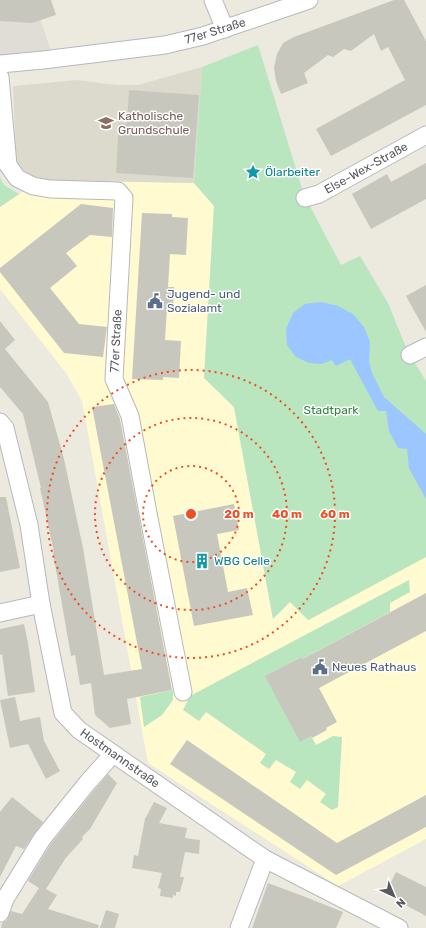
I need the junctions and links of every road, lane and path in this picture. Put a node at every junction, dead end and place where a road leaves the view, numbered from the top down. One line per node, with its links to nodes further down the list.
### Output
1 (214, 0): 3 (street)
2 (309, 0): 3 (street, 77er Straße)
3 (225, 29): 4 (street, 77er Straße)
4 (0, 64)
5 (0, 77): 13 (street, 77er Straße)
6 (426, 136): 7 (street, Else-Wex-Straße)
7 (305, 198)
8 (426, 347): 9 (street)
9 (410, 355)
10 (0, 422): 11 (street, Hostmannstraße)
11 (41, 604): 12 (street); 14 (street, Hostmannstraße)
12 (0, 613)
13 (183, 692)
14 (113, 754): 15 (street, Hostmannstraße); 16 (street)
15 (265, 859): 17 (street); 18 (street, Hostmannstraße)
16 (0, 913)
17 (239, 928)
18 (400, 928)

